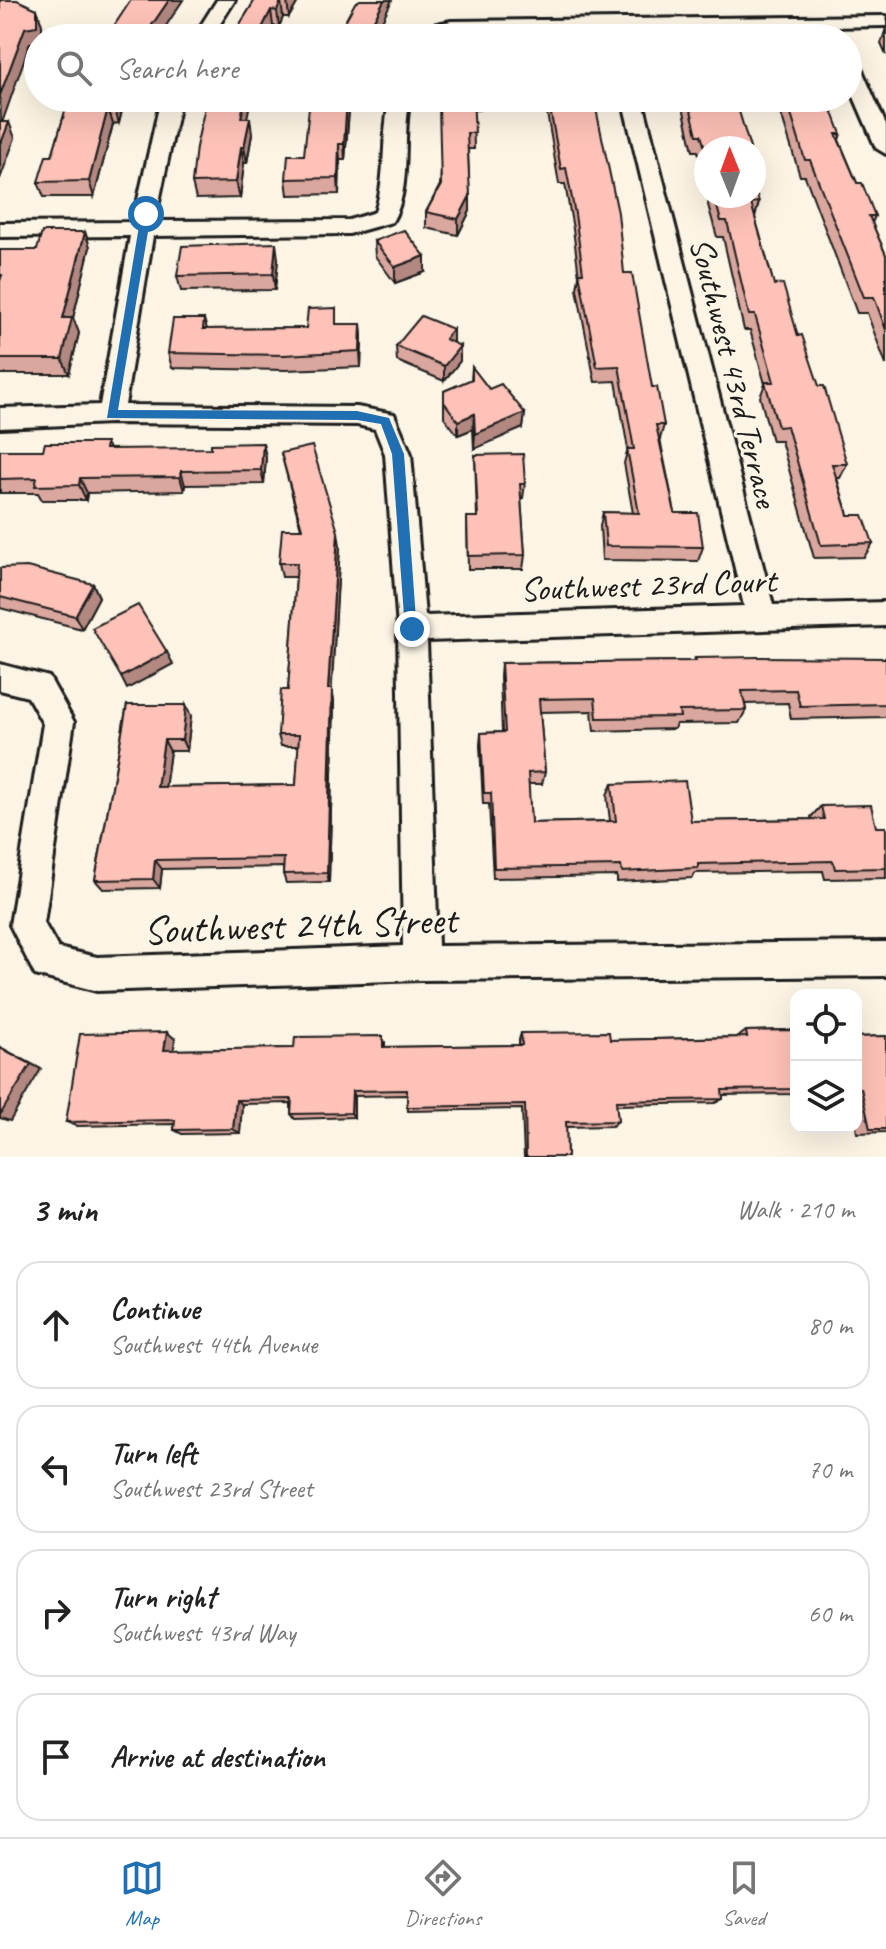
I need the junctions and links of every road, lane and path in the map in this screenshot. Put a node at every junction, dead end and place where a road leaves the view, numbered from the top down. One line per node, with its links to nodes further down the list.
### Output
1 (226, 0): 3 (street)
2 (886, 21): 4 (street)
3 (211, 24)
4 (862, 25)
5 (862, 93): 9 (street)
6 (168, 112): 10 (street)
7 (396, 112): 10 (street)
8 (635, 112): 15 (street, Southwest 43rd Terrace)
9 (886, 148)
10 (143, 227): 11 (street); 12 (street)
11 (0, 230)
12 (111, 414): 13 (street); 16 (street)
13 (0, 418)
14 (886, 614): 15 (street, Southwest 23rd Court)
15 (761, 616): 16 (street, Southwest 23rd Court)
16 (412, 629): 19 (street)
17 (0, 677): 19 (street, Southwest 24th Street)
18 (886, 959): 19 (street, Southwest 24th Street)
19 (421, 963)

